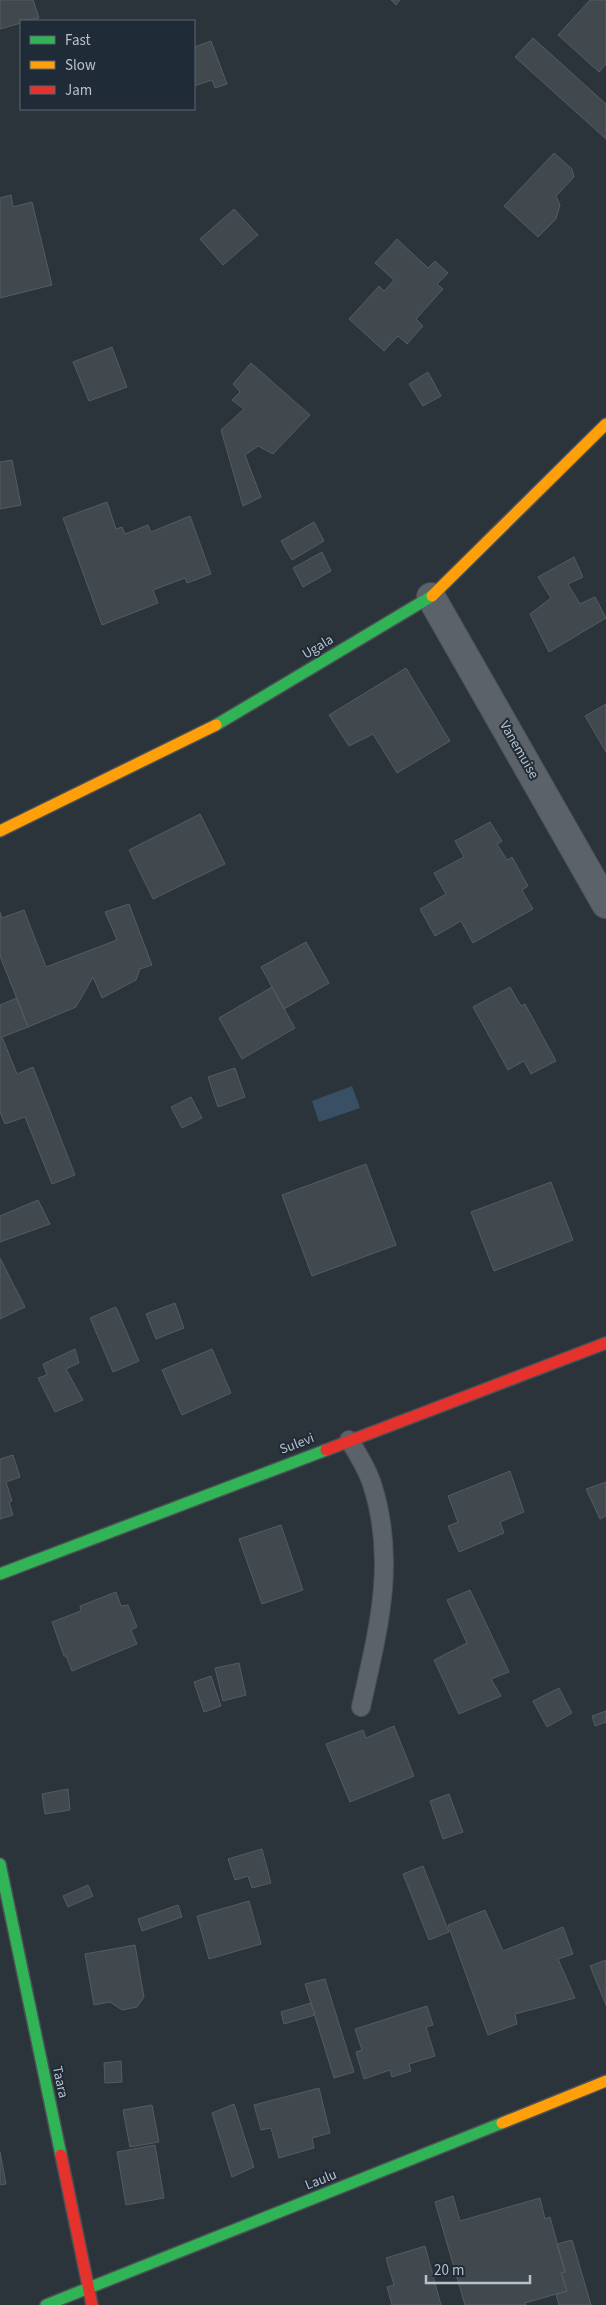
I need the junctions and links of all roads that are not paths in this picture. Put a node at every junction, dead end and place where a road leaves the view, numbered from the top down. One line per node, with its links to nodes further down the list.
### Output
1 (606, 424): 2 (street, Ugala)
2 (431, 597): 3 (street, Ugala); 4 (street, Vanemuise)
3 (0, 831)
4 (604, 897)
5 (606, 1343): 6 (street, Sulevi)
6 (349, 1440): 7 (street, Sulevi); 8 (lane)
7 (0, 1574)
8 (361, 1707)
9 (0, 1864): 11 (street, Taara)
10 (606, 2081): 11 (street, Laulu)
11 (88, 2289): 12 (street, Laulu); 13 (street, Taara)
12 (46, 2305)
13 (92, 2305)

